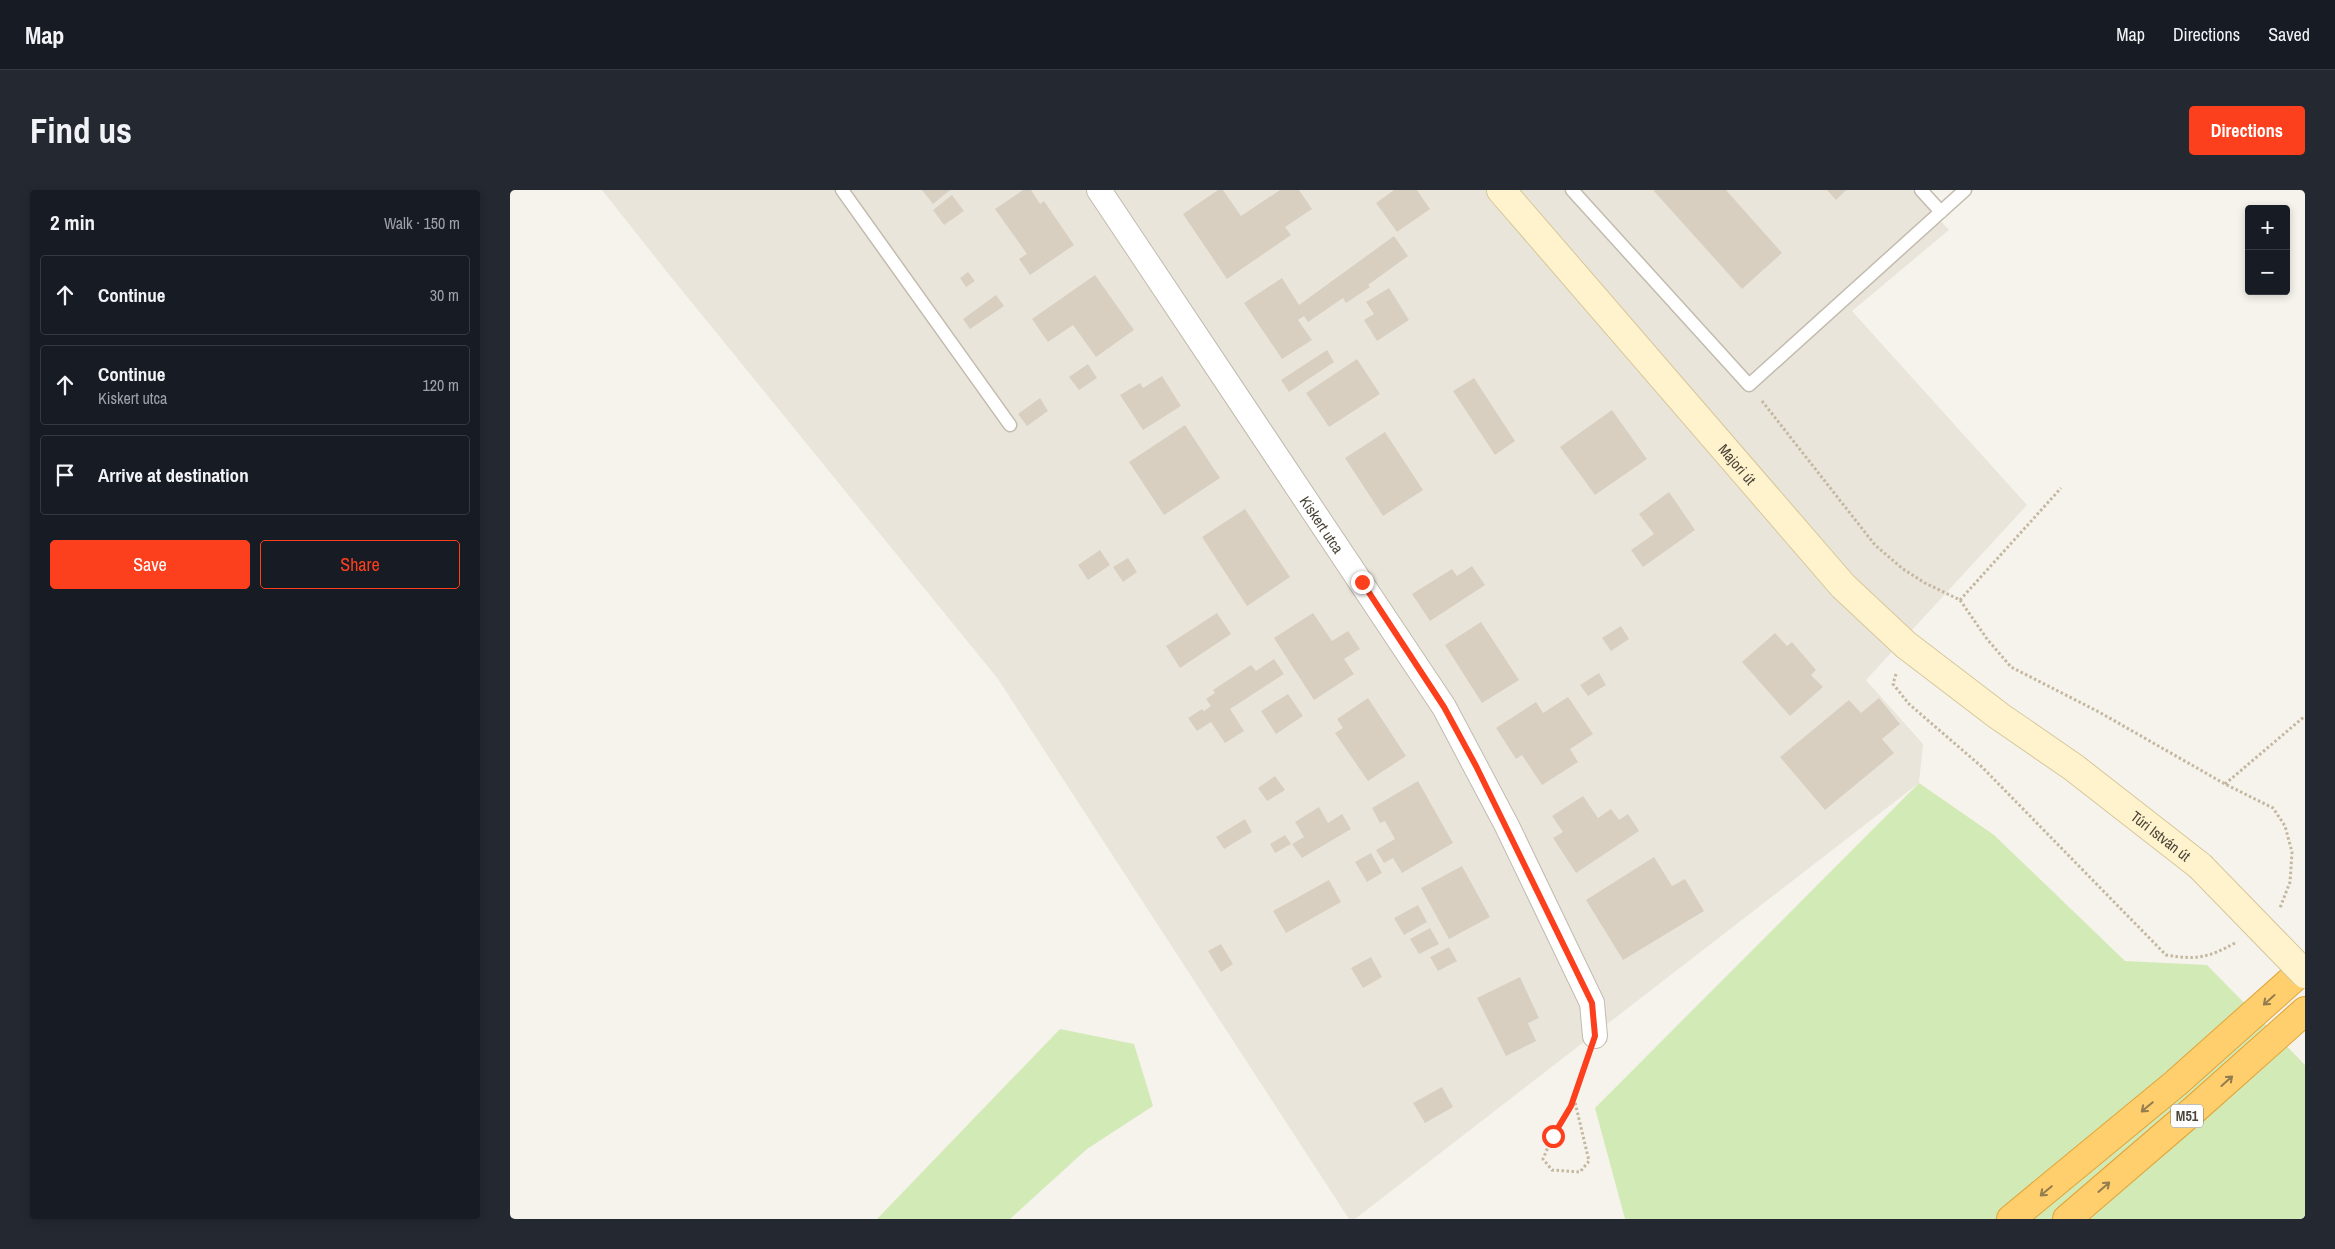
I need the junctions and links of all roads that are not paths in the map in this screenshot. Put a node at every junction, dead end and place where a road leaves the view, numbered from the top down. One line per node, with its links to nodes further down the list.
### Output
1 (842, 190): 8 (lane)
2 (1099, 190): 13 (street, Kiskert utca)
3 (1501, 190): 9 (street, Majori út)
4 (1572, 190): 7 (lane)
5 (1921, 190): 7 (lane)
6 (1965, 190): 7 (lane)
7 (1941, 212)
8 (1010, 425)
9 (1999, 716): 11 (street, Túri István út, bridge)
10 (2305, 968): 14 (highway, M51, one-way to 14)
11 (2305, 974)
12 (2305, 1011): 15 (highway, M51, one-way to 12)
13 (1595, 1036)
14 (2011, 1219)
15 (2067, 1219)

